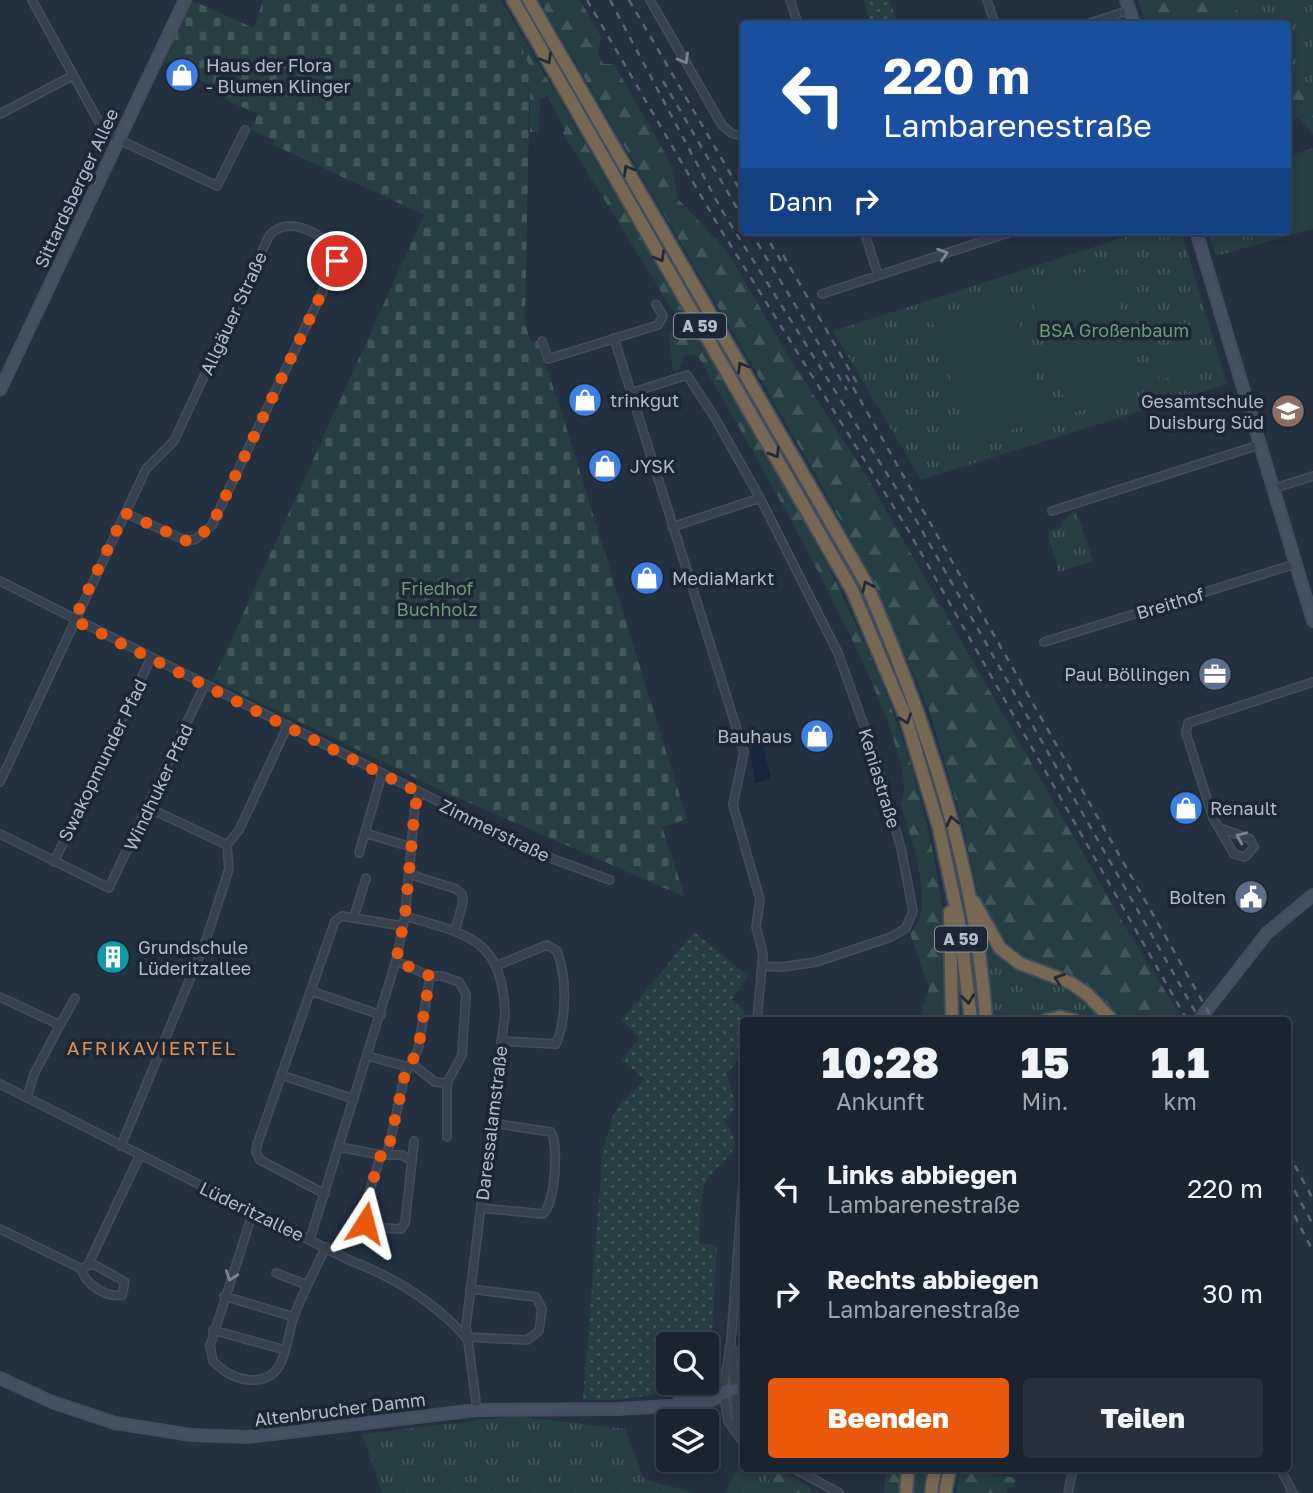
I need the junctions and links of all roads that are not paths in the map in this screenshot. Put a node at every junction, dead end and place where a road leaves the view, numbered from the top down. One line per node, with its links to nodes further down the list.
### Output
1 (32, 0): 12 (street)
2 (185, 0): 16 (main road, Sittardsberger Allee)
3 (513, 0): 53 (highway, A 59, one-way to 53)
4 (529, 0): 58 (highway, A 59, one-way to 4)
5 (650, 0): 15 (street, one-way to 15)
6 (790, 0): 9 (street)
7 (987, 0): 10 (street)
8 (1128, 5): 11 (street)
9 (797, 21)
10 (994, 21)
11 (1093, 21)
12 (72, 76): 13 (street); 16 (street)
13 (0, 114)
14 (245, 130): 16 (street)
15 (740, 135)
16 (118, 140): 25 (main road, Sittardsberger Allee)
17 (865, 235): 20 (street)
18 (999, 235): 20 (street, one-way to 18)
19 (1197, 235): 27 (main road)
20 (878, 275): 21 (street)
21 (822, 294)
22 (656, 304): 23 (street)
23 (614, 338): 24 (street); 26 (street)
24 (542, 341)
25 (0, 390)
26 (631, 393): 30 (street, Keniastraße); 33 (street)
27 (1259, 445): 29 (main road); 31 (street)
28 (1313, 476): 29 (street)
29 (1272, 489): 34 (main road)
30 (760, 498): 33 (street); 66 (street, Keniastraße)
31 (1052, 511)
32 (125, 513): 32 (street, Allgäuer Straße); 36 (street, Allgäuer Straße)
33 (672, 527): 66 (street)
34 (1295, 564): 37 (main road); 38 (street, Breithof)
35 (0, 581): 36 (street, Zimmerstraße)
36 (74, 620): 39 (street, Zimmerstraße); 44 (street, Allgäuer Straße)
37 (1313, 621)
38 (1044, 642)
39 (151, 658): 41 (street, Zimmerstraße); 54 (street, Swakopmunder Pfad)
40 (1313, 682): 47 (street)
41 (205, 684): 42 (street, Zimmerstraße); 46 (street, Windhuker Pfad)
42 (288, 725): 43 (street, Zimmerstraße); 50 (street)
43 (382, 774): 45 (street, Zimmerstraße); 48 (street)
44 (0, 782)
45 (420, 793): 51 (street); 57 (street, Zimmerstraße)
46 (149, 808): 50 (street); 54 (street, Windhuker Pfad)
47 (1220, 828): 47 (street, one-way to 47)
48 (365, 833): 51 (street); 52 (street)
49 (0, 834): 54 (street)
50 (228, 845): 90 (street)
51 (411, 847): 55 (street)
52 (359, 853)
53 (947, 859): 73 (highway); 74 (highway, A 59, one-way to 74)
54 (54, 862)
55 (409, 874): 60 (street); 63 (street)
56 (366, 878): 61 (street)
57 (610, 880)
58 (967, 887): 75 (highway, A 59); 76 (highway, one-way to 58)
59 (1313, 895): 77 (main road)
60 (405, 916): 62 (street); 63 (street)
61 (354, 918): 62 (street); 68 (street)
62 (403, 926): 64 (street)
63 (455, 930): 65 (street)
64 (396, 961): 67 (street); 71 (street)
65 (498, 965): 79 (street, Daressalamstraße); 79 (street)
66 (762, 966): 72 (street)
67 (430, 976): 81 (street); 83 (street)
68 (311, 991): 71 (street); 82 (street)
69 (0, 997): 78 (street)
70 (75, 998): 78 (street)
71 (380, 1015): 80 (street)
72 (757, 1017)
73 (952, 1017)
74 (971, 1017)
75 (986, 1017)
76 (1109, 1017)
77 (1201, 1017)
78 (60, 1025): 85 (street)
79 (501, 1041): 87 (street, Daressalamstraße)
80 (368, 1056): 81 (street); 86 (street)
81 (410, 1066): 83 (street); 93 (street)
82 (281, 1075): 86 (street); 95 (street)
83 (447, 1083): 88 (street)
84 (0, 1084): 85 (street, Lüderitzallee)
85 (27, 1098): 90 (street, Lüderitzallee)
86 (354, 1099): 91 (street)
87 (492, 1123): 96 (street, Daressalamstraße); 96 (street)
88 (447, 1137)
89 (414, 1141): 94 (street)
90 (121, 1146): 92 (street, Lüderitzallee)
91 (339, 1146): 93 (street); 95 (street)
92 (139, 1155): 97 (street, Lüderitzallee); 102 (street)
93 (384, 1155): 94 (street); 94 (street)
94 (412, 1161)
95 (325, 1194): 100 (street)
96 (481, 1208): 105 (street, Daressalamstraße)
97 (253, 1212): 100 (street, Lüderitzallee); 106 (street, one-way to 106)
98 (740, 1223): 110 (street)
99 (0, 1229): 102 (street)
100 (310, 1239): 101 (street, Lüderitzallee)
101 (326, 1247): 104 (street); 109 (street, Lüderitzallee)
102 (85, 1267): 102 (street)
103 (276, 1273): 104 (street)
104 (307, 1285): 107 (street)
105 (470, 1289): 109 (street, Daressalamstraße); 109 (street)
106 (224, 1296): 107 (street); 108 (street)
107 (294, 1317): 111 (street)
108 (213, 1330): 111 (street); 111 (street)
109 (465, 1337): 115 (street)
110 (731, 1341): 112 (street); 114 (street)
111 (285, 1350)
112 (740, 1359)
113 (0, 1378): 115 (main road, Altenbrucher Damm)
114 (731, 1390): 115 (main road, Altenbrucher Damm); 116 (street); 117 (street)
115 (477, 1410)
116 (740, 1438)
117 (740, 1439)
118 (800, 1472): 124 (street)
119 (908, 1472): 125 (highway)
120 (934, 1472): 126 (highway)
121 (949, 1472): 127 (highway)
122 (1072, 1472): 128 (street)
123 (1282, 1472): 129 (street)
124 (838, 1493)
125 (906, 1493)
126 (931, 1493)
127 (946, 1493)
128 (1068, 1493)
129 (1293, 1493)

